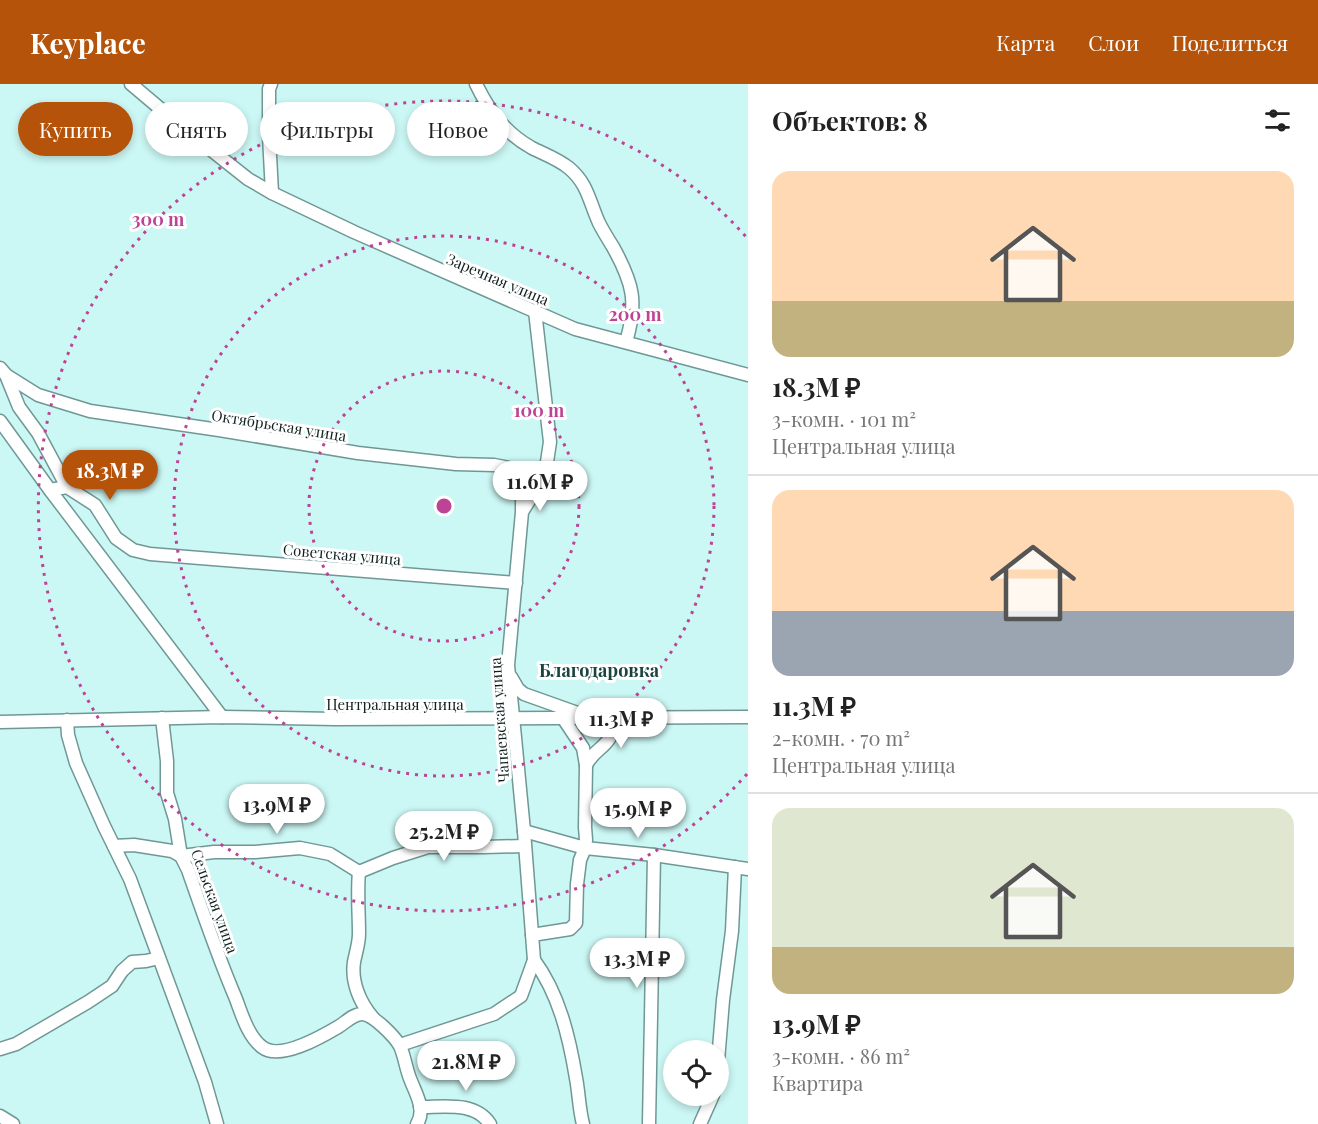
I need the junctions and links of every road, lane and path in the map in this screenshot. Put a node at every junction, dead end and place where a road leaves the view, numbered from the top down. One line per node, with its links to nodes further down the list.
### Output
1 (131, 84): 5 (street, Заречная улица)
2 (270, 84): 4 (street)
3 (476, 84): 8 (street)
4 (272, 171): 5 (street); 6 (street)
5 (248, 179): 6 (street, Заречная улица)
6 (272, 193): 7 (street, Заречная улица)
7 (535, 311): 8 (street, Заречная улица); 14 (street, Чапаевская улица)
8 (626, 342): 10 (street, Заречная улица)
9 (3, 371): 12 (street); 14 (street, Октябрьская улица)
10 (748, 375)
11 (0, 421): 13 (street)
12 (67, 487): 13 (street); 15 (street, Советская улица)
13 (50, 490): 17 (street)
14 (522, 512): 15 (street, Чапаевская улица)
15 (516, 583): 16 (street, Чапаевская улица)
16 (508, 665): 18 (street); 23 (street, Чапаевская улица)
17 (222, 717): 20 (street, Центральная улица); 23 (street, Центральная улица)
18 (590, 717): 21 (street, Центральная улица); 22 (street, Центральная улица)
19 (748, 717): 22 (street, Центральная улица)
20 (162, 718): 24 (street, Центральная улица); 32 (street, Сельская улица)
21 (563, 718): 23 (street, Центральная улица); 26 (street)
22 (614, 718): 26 (street)
23 (512, 719): 27 (street, Чапаевская улица)
24 (67, 720): 25 (street, Центральная улица); 28 (street)
25 (0, 722)
26 (586, 765): 30 (street)
27 (524, 831): 29 (street, Чапаевская улица); 30 (street)
28 (114, 846): 32 (street); 36 (street)
29 (524, 846): 34 (street); 35 (street, Чапаевская улица)
30 (585, 848): 31 (street); 35 (street)
31 (654, 855): 33 (street); 50 (street)
32 (181, 856): 34 (street); 38 (street, Сельская улица)
33 (742, 868): 39 (street)
34 (359, 872): 38 (street)
35 (532, 935): 37 (street, Чапаевская улица)
36 (159, 958): 41 (street); 46 (street)
37 (534, 960): 40 (street); 49 (street, Чапаевская улица)
38 (374, 1019): 40 (street)
39 (720, 1040)
40 (399, 1045): 43 (street)
41 (0, 1049)
42 (708, 1106): 51 (street)
43 (420, 1107): 47 (street); 48 (street)
44 (0, 1116): 45 (street)
45 (13, 1124)
46 (217, 1124)
47 (417, 1124)
48 (490, 1124)
49 (583, 1124)
50 (649, 1124)
51 (700, 1124)

